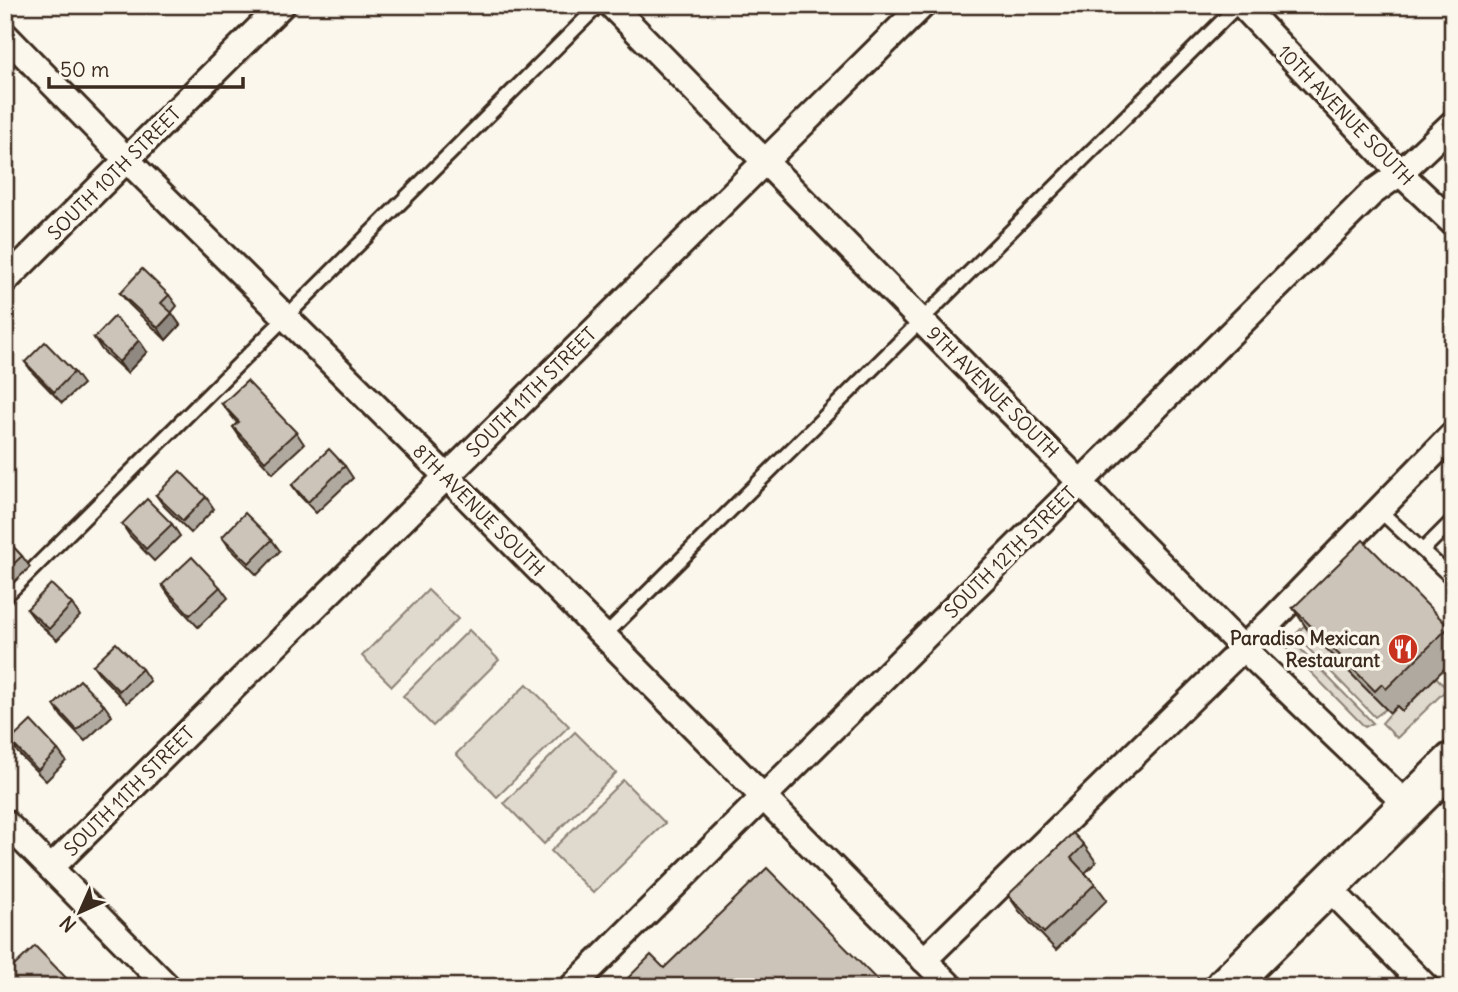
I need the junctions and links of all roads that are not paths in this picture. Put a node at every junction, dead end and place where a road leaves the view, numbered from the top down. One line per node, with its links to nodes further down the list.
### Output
1 (282, 5): 8 (street, SOUTH 10TH STREET)
2 (599, 5): 13 (lane)
3 (611, 5): 9 (street, 9TH AVENUE SOUTH)
4 (923, 5): 9 (street, SOUTH 11TH STREET)
5 (1240, 5): 10 (street, 10TH AVENUE SOUTH); 14 (lane)
6 (5, 35): 8 (street, 8TH AVENUE SOUTH)
7 (1453, 123): 10 (street, SOUTH 12TH STREET)
8 (127, 160): 12 (street, SOUTH 10TH STREET); 13 (street, 8TH AVENUE SOUTH)
9 (766, 161): 14 (street, 9TH AVENUE SOUTH); 16 (street, SOUTH 11TH STREET)
10 (1400, 173): 11 (street, 10TH AVENUE SOUTH); 17 (street, SOUTH 12TH STREET)
11 (1453, 223)
12 (5, 281)
13 (287, 318): 16 (street, 8TH AVENUE SOUTH); 22 (lane)
14 (921, 318): 17 (street, 9TH AVENUE SOUTH); 23 (lane)
15 (1453, 434): 18 (street)
16 (446, 476): 23 (street, 8TH AVENUE SOUTH); 29 (street, SOUTH 11TH STREET)
17 (1081, 480): 24 (street, 9TH AVENUE SOUTH); 26 (street, SOUTH 12TH STREET)
18 (1379, 510): 20 (lane); 24 (street)
19 (1453, 520): 20 (lane)
20 (1423, 550): 21 (lane)
21 (1453, 579)
22 (5, 597)
23 (604, 636): 26 (street, 8TH AVENUE SOUTH)
24 (1242, 647): 27 (street, 9TH AVENUE SOUTH); 31 (street)
25 (1453, 762): 27 (main road)
26 (763, 797): 31 (street, 8TH AVENUE SOUTH); 33 (street, SOUTH 12TH STREET)
27 (1408, 806): 30 (main road)
28 (5, 822): 29 (street)
29 (51, 867): 32 (street)
30 (1327, 886): 35 (main road); 36 (street)
31 (923, 960): 34 (street, 8TH AVENUE SOUTH)
32 (168, 987)
33 (572, 987)
34 (951, 987)
35 (1225, 987)
36 (1426, 987)

